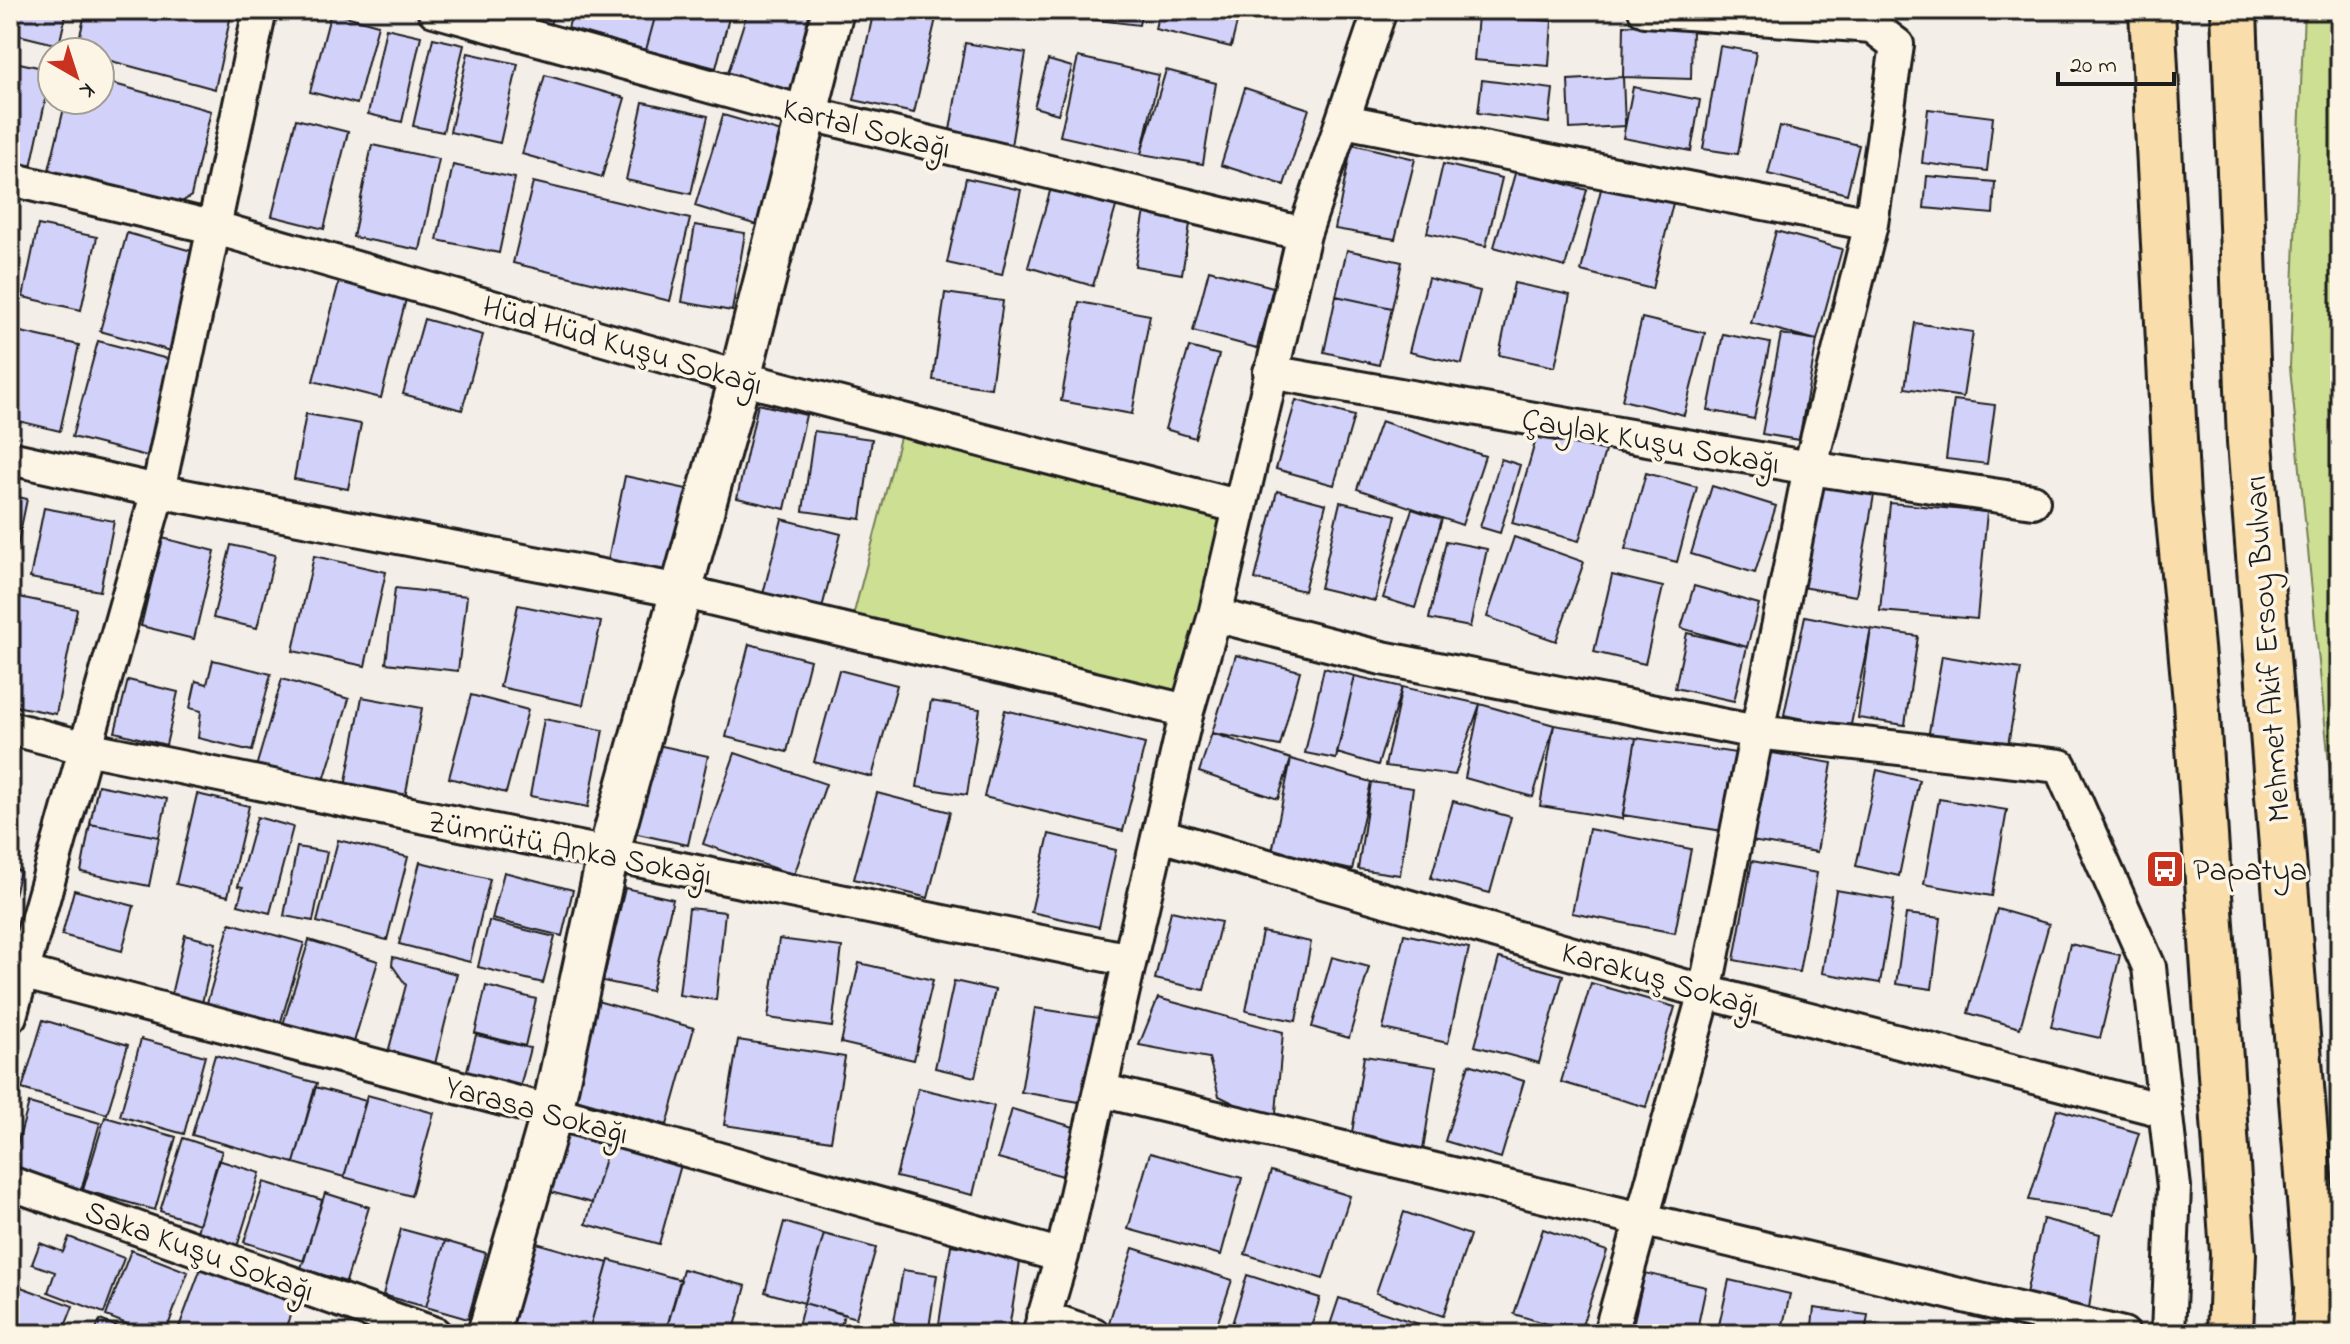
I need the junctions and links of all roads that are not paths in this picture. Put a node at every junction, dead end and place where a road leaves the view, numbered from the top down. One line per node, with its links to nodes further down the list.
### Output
1 (260, 10): 12 (street)
2 (434, 10): 8 (street, Kartal Sokağı)
3 (833, 10): 8 (street)
4 (1380, 10): 9 (street)
5 (1645, 10): 11 (street)
6 (2152, 10): 46 (main road)
7 (2234, 10): 47 (main road, Mehmet Akif Ersoy Bulvarı)
8 (807, 113): 13 (street, Kartal Sokağı); 15 (street)
9 (1344, 121): 11 (street); 13 (street)
10 (10, 179): 12 (street, Hüd Hüd Kuşu Sokağı)
11 (1871, 224): 17 (street)
12 (216, 228): 15 (street, Hüd Hüd Kuşu Sokağı); 18 (street)
13 (1304, 234): 14 (street)
14 (1270, 372): 17 (street, Çaylak Kuşu Sokağı); 20 (street)
15 (740, 378): 20 (street, Hüd Hüd Kuşu Sokağı); 21 (street)
16 (10, 458): 18 (street)
17 (1810, 468): 19 (street, Çaylak Kuşu Sokağı); 25 (street)
18 (158, 491): 21 (street); 26 (street)
19 (2033, 501)
20 (1237, 506): 22 (street)
21 (680, 591): 23 (street); 28 (street)
22 (1215, 615): 23 (street); 25 (street)
23 (1187, 711): 27 (street)
24 (10, 728): 26 (street, Zümrütü Anka Sokağı)
25 (1756, 732): 31 (street); 34 (street)
26 (86, 748): 28 (street, Zümrütü Anka Sokağı); 30 (street)
27 (1160, 835): 29 (street); 31 (street, Karakuş Sokağı)
28 (608, 855): 29 (street, Zümrütü Anka Sokağı); 35 (street)
29 (1130, 960): 33 (street)
30 (16, 970): 32 (street); 35 (street, Yarasa Sokağı)
31 (1705, 992): 34 (street, Karakuş Sokağı); 37 (street)
32 (10, 1016)
33 (1100, 1090): 37 (street); 38 (street)
34 (2166, 1111): 45 (street)
35 (552, 1112): 38 (street, Yarasa Sokağı); 41 (street)
36 (10, 1183): 40 (street, Saka Kuşu Sokağı)
37 (1643, 1220): 43 (street); 44 (street)
38 (1062, 1256): 39 (street)
39 (1041, 1326): 42 (street)
40 (435, 1334)
41 (488, 1334)
42 (1093, 1334)
43 (1610, 1334)
44 (2123, 1334)
45 (2168, 1334)
46 (2230, 1334)
47 (2315, 1334)

